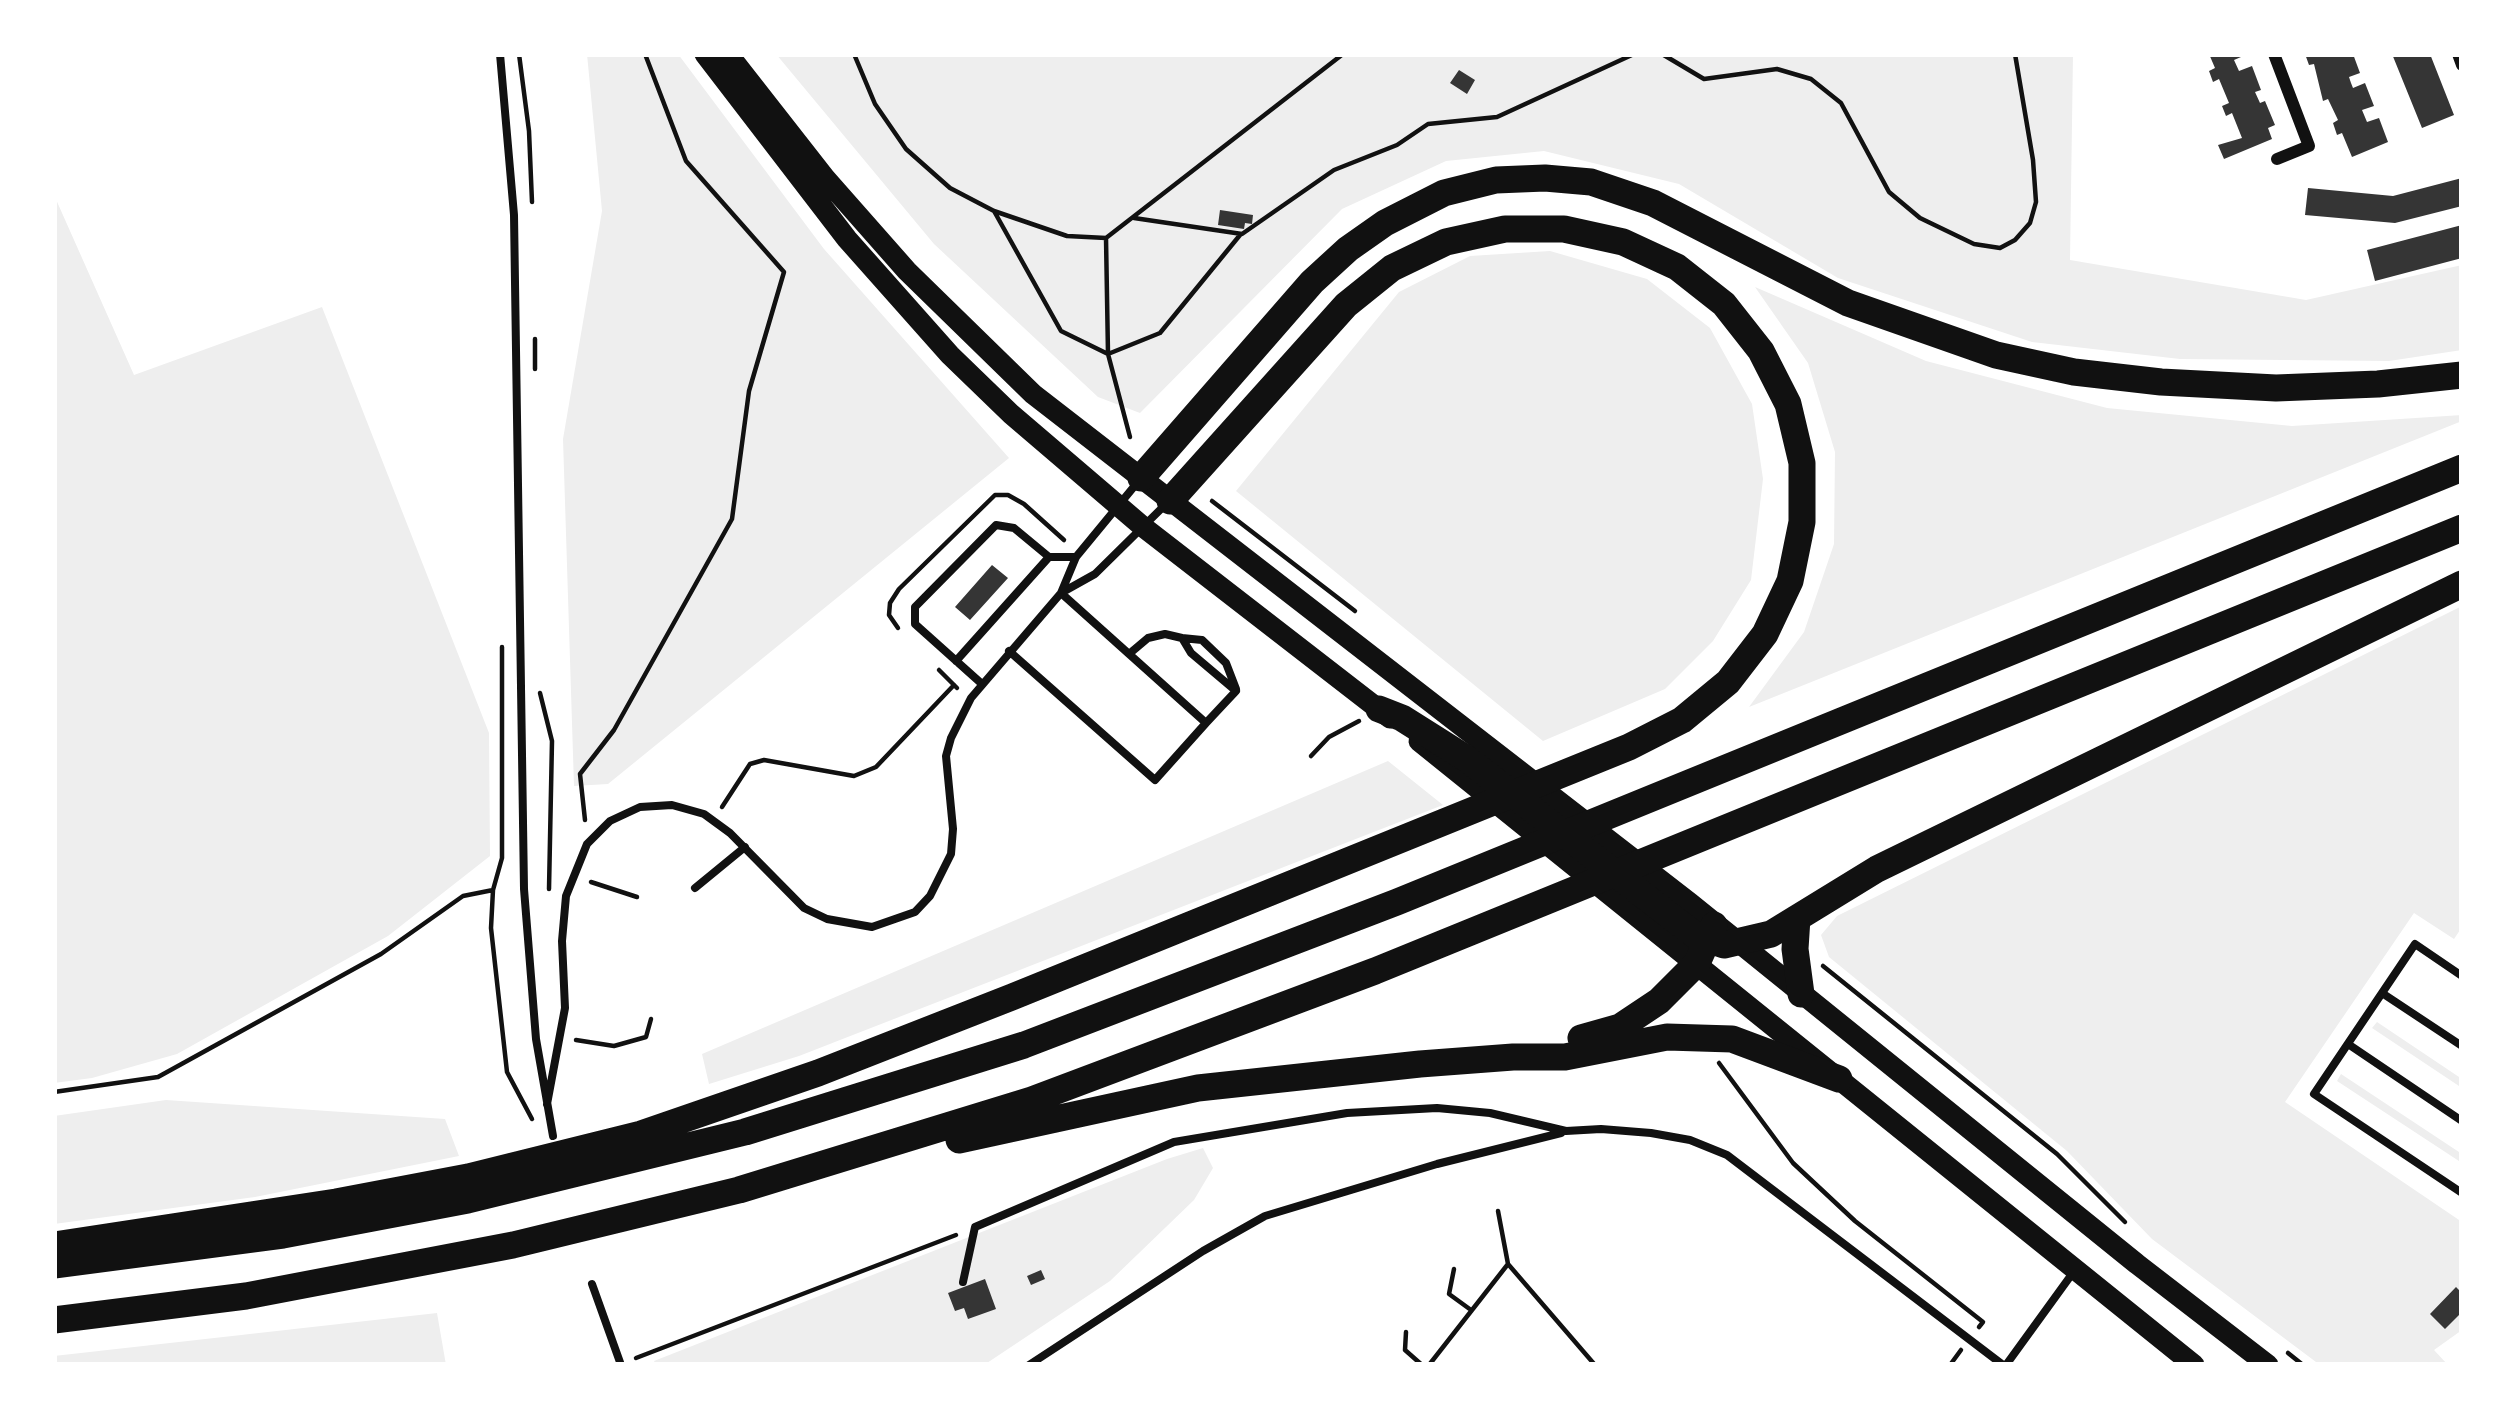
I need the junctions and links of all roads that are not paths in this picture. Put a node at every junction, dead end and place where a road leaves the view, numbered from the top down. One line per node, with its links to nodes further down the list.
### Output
1 (500, 54): 40 (lane)
2 (705, 54): 12 (main road)
3 (728, 54): 10 (main road)
4 (2274, 54): 7 (street)
5 (2458, 54): 6 (street)
6 (2462, 64)
7 (2277, 159)
8 (2462, 375): 10 (highway)
9 (2462, 468): 47 (highway)
10 (1141, 478): 11 (main road); 12 (lane)
11 (1170, 501): 13 (lane); 27 (main road); 46 (highway)
12 (1118, 506): 13 (main road); 16 (lane)
13 (1142, 526): 18 (lane); 25 (main road)
14 (2462, 528): 44 (highway)
15 (1049, 557): 16 (lane); 22 (lane); 22 (lane)
16 (1076, 557): 18 (lane)
17 (2462, 584): 30 (highway)
18 (1061, 593): 20 (lane); 21 (lane)
19 (1183, 638): 21 (lane); 24 (lane); 24 (lane)
20 (1009, 651): 23 (lane); 26 (lane)
21 (1129, 654): 26 (lane)
22 (956, 661): 23 (lane)
23 (982, 684): 28 (lane)
24 (1236, 691): 26 (lane)
25 (1379, 710): 27 (highway)
26 (1206, 722)
27 (1469, 758): 31 (highway)
28 (745, 847): 29 (lane); 40 (lane)
29 (695, 888)
30 (1797, 918): 32 (highway); 35 (highway)
31 (1707, 943): 32 (highway); 38 (highway); 39 (main road)
32 (1739, 943): 35 (main road)
33 (2462, 976): 34 (lane)
34 (2382, 993): 36 (lane); 37 (lane)
35 (1801, 994): 52 (main road)
36 (2348, 1044): 41 (lane); 45 (lane)
37 (2462, 1046)
38 (1513, 1057): 39 (highway); 44 (highway)
39 (1839, 1079): 48 (main road)
40 (548, 1104): 43 (lane)
41 (2462, 1121)
42 (1566, 1131): 49 (lane); 54 (lane); 55 (lane)
43 (554, 1136)
44 (739, 1190): 51 (highway)
45 (2462, 1193)
46 (54, 1244)
47 (54, 1265)
48 (2074, 1271): 55 (lane); 56 (main road)
49 (963, 1282)
50 (592, 1284): 53 (lane)
51 (54, 1320)
52 (2276, 1358)
53 (620, 1365)
54 (1029, 1365)
55 (2004, 1365)
56 (2194, 1365)

